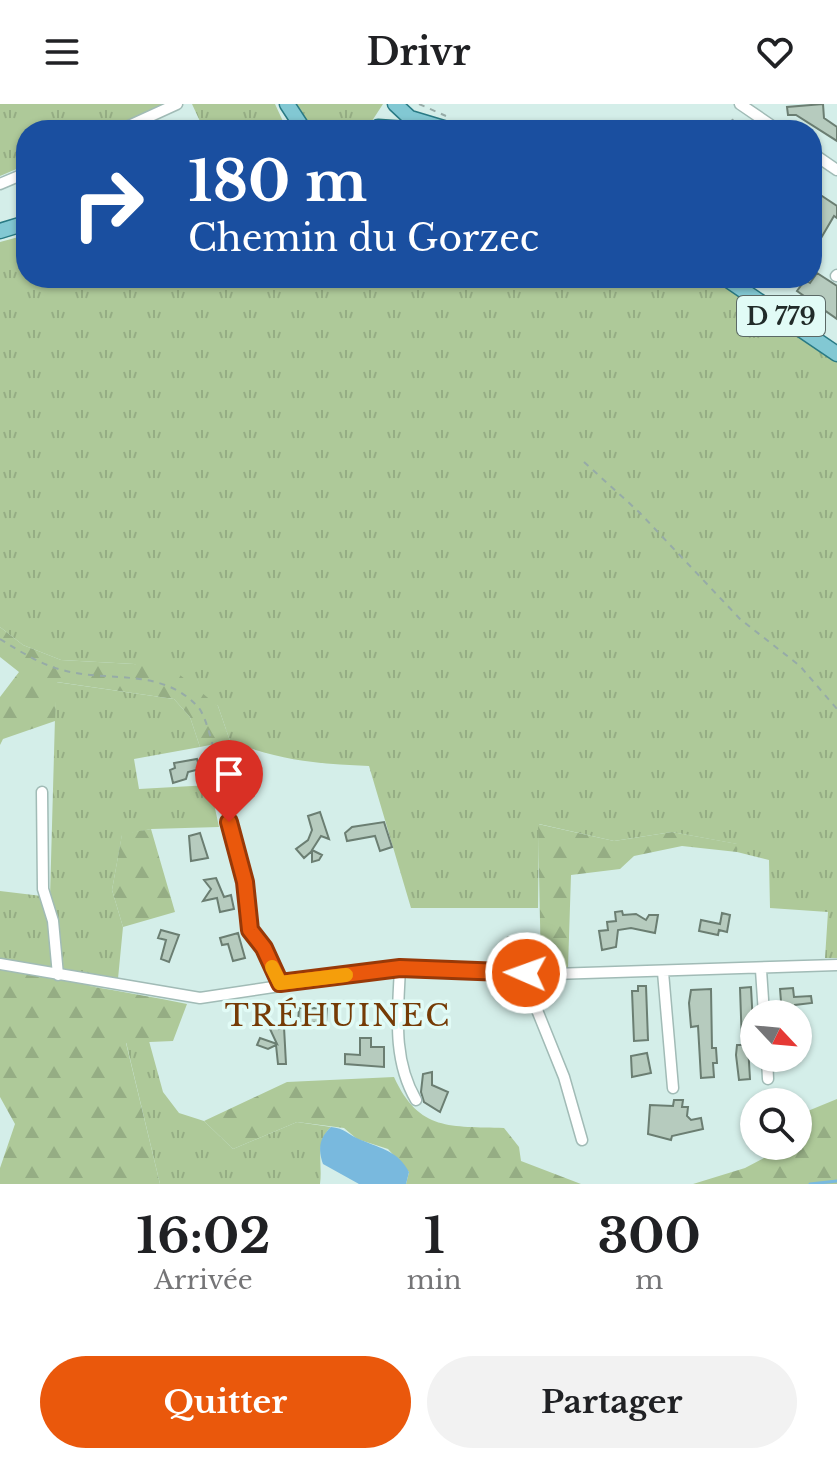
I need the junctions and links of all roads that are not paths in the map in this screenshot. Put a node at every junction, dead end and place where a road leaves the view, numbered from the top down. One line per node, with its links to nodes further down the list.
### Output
1 (177, 104): 5 (street)
2 (393, 104): 6 (main road)
3 (406, 104): 7 (main road)
4 (743, 105): 8 (street)
5 (142, 120)
6 (417, 120)
7 (434, 120)
8 (764, 120)
9 (740, 288): 10 (main road, D 779)
10 (837, 354)
11 (42, 792): 19 (street)
12 (229, 822): 20 (street)
13 (0, 964): 19 (street)
14 (837, 965): 16 (street)
15 (400, 968): 18 (street); 20 (street); 25 (street)
16 (761, 970): 17 (street); 21 (street)
17 (663, 972): 18 (street); 24 (street)
18 (553, 974): 26 (street)
19 (58, 975): 20 (street)
20 (280, 983)
21 (763, 1000)
22 (768, 1072): 23 (street)
23 (768, 1079)
24 (673, 1088)
25 (416, 1100)
26 (582, 1140)

